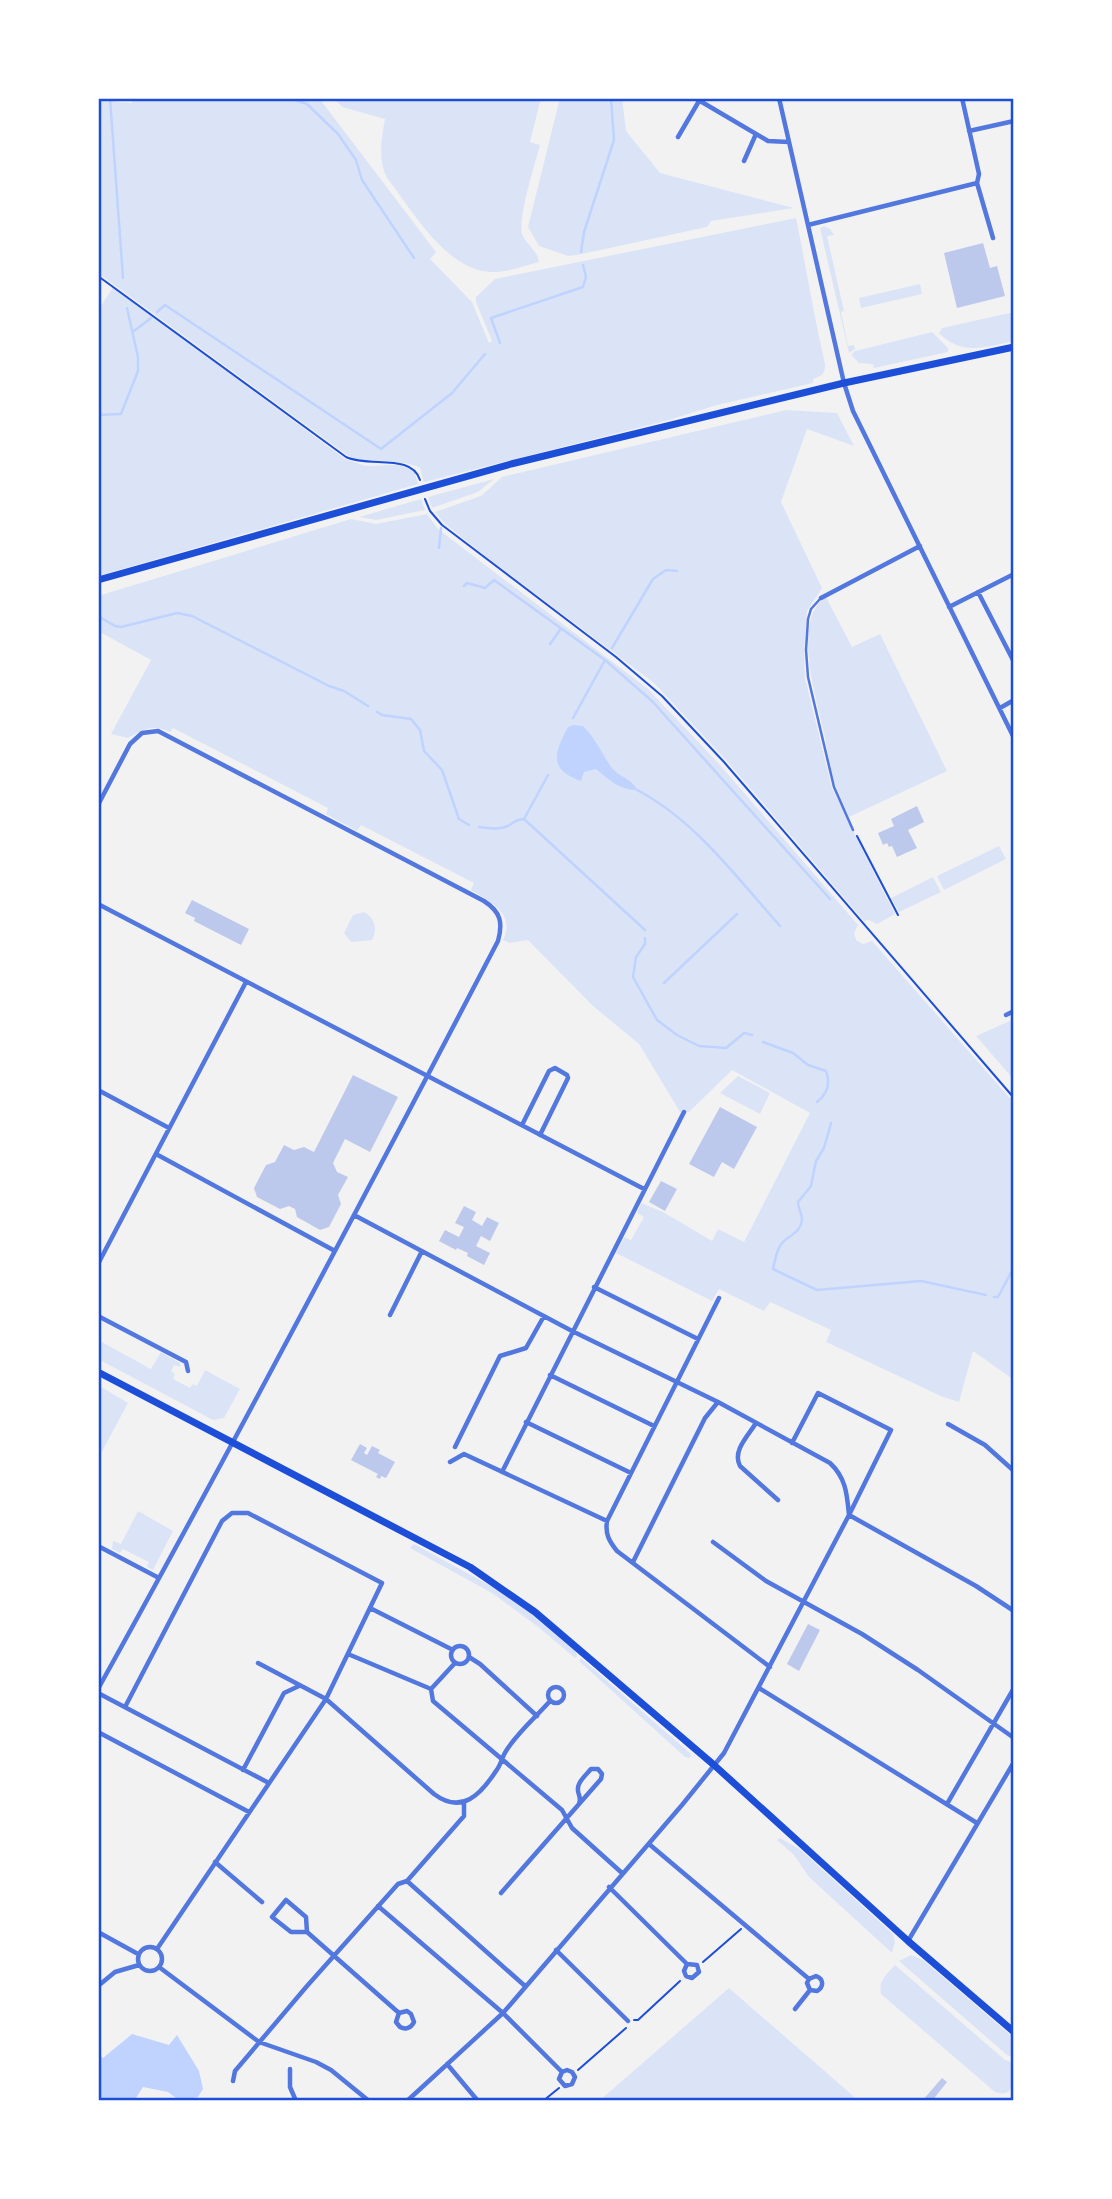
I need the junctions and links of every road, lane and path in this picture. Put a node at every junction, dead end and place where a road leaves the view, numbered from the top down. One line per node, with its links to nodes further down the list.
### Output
1 (779, 98): 8 (street)
2 (962, 98): 5 (street)
3 (697, 99): 6 (street); 7 (street)
4 (1014, 121): 5 (street)
5 (969, 131): 10 (street)
6 (756, 134): 8 (street); 9 (street)
7 (678, 137)
8 (789, 142): 11 (street)
9 (744, 161)
10 (976, 183): 11 (street); 12 (street)
11 (808, 225): 15 (street)
12 (993, 237)
13 (98, 276): 16 (path)
14 (1014, 347): 15 (main road)
15 (844, 383): 18 (street); 20 (main road)
16 (420, 481)
17 (425, 499): 37 (path)
18 (920, 546): 22 (street); 23 (street)
19 (1014, 575): 21 (street)
20 (98, 580)
21 (978, 592): 23 (street); 24 (street)
22 (821, 598): 29 (lane)
23 (948, 607): 26 (street)
24 (1014, 662)
25 (1014, 701): 26 (street)
26 (1000, 708): 27 (street)
27 (1014, 738)
28 (98, 805): 35 (street)
29 (853, 830): 31 (path)
30 (98, 904): 32 (street)
31 (898, 915)
32 (246, 982): 35 (street); 40 (street)
33 (1014, 1011): 34 (street)
34 (1006, 1015)
35 (428, 1076): 39 (street); 44 (street)
36 (98, 1090): 40 (street)
37 (1014, 1098)
38 (684, 1112): 43 (street)
39 (522, 1125): 41 (street); 41 (street)
40 (169, 1128): 42 (street)
41 (540, 1135): 43 (street)
42 (156, 1154): 45 (street); 47 (street)
43 (643, 1189): 48 (street)
44 (354, 1215): 45 (street); 46 (street)
45 (335, 1251): 64 (street)
46 (422, 1251): 50 (street); 52 (street)
47 (98, 1264)
48 (594, 1287): 53 (street); 54 (street)
49 (719, 1298): 54 (street)
50 (390, 1315)
51 (98, 1316): 55 (street)
52 (544, 1316): 53 (street); 66 (street)
53 (572, 1331): 57 (street); 58 (street)
54 (698, 1339): 58 (street)
55 (188, 1371)
56 (98, 1372): 64 (main road)
57 (550, 1375): 60 (street); 63 (street)
58 (677, 1381): 59 (street); 63 (street)
59 (718, 1402): 61 (street); 76 (street)
60 (526, 1422): 69 (street); 70 (street)
61 (756, 1423): 65 (street); 71 (street)
62 (948, 1423): 68 (street)
63 (654, 1426): 70 (street)
64 (234, 1443): 77 (street); 101 (main road)
65 (792, 1443): 72 (street); 72 (street)
66 (455, 1447)
67 (450, 1462): 69 (street)
68 (1014, 1471)
69 (502, 1472): 73 (street)
70 (631, 1473): 73 (street)
71 (778, 1500)
72 (849, 1515): 78 (street); 80 (street)
73 (607, 1521): 76 (street)
74 (713, 1542): 78 (street)
75 (98, 1546): 77 (street)
76 (633, 1562): 86 (street)
77 (159, 1578): 91 (street)
78 (804, 1602): 86 (street); 96 (street)
79 (370, 1608): 81 (street); 82 (street); 94 (street)
80 (1014, 1611)
81 (453, 1650): 83 (street); 85 (street)
82 (348, 1654): 90 (street); 92 (street)
83 (469, 1657): 85 (street); 95 (street)
84 (258, 1663): 87 (street)
85 (455, 1663): 90 (street)
86 (770, 1667): 88 (street)
87 (300, 1685): 92 (street); 102 (street)
88 (759, 1688): 101 (street); 106 (street)
89 (1014, 1688): 96 (street)
90 (431, 1689): 99 (street)
91 (98, 1691): 94 (street)
92 (326, 1699): 103 (street); 104 (street)
93 (550, 1701): 95 (street)
94 (125, 1707): 102 (street)
95 (537, 1716): 99 (street)
96 (995, 1724): 98 (street); 106 (street)
97 (98, 1732): 107 (street)
98 (1014, 1738)
99 (502, 1759): 104 (street); 108 (street)
100 (1014, 1762): 109 (street)
101 (714, 1765): 110 (street); 121 (main road)
102 (243, 1770): 103 (street)
103 (267, 1782): 107 (street)
104 (464, 1803): 113 (street)
105 (579, 1804): 105 (street); 108 (street)
106 (947, 1804): 109 (street)
107 (249, 1812): 111 (street)
108 (567, 1818): 112 (street); 115 (street)
109 (977, 1823): 121 (street)
110 (649, 1844): 112 (street); 118 (street)
111 (215, 1861): 116 (street); 122 (street)
112 (622, 1873): 114 (street)
113 (407, 1881): 117 (street); 132 (street)
114 (609, 1887): 123 (street); 126 (street)
115 (501, 1894)
116 (262, 1902)
117 (378, 1906): 125 (street); 136 (street)
118 (745, 1926): 128 (path); 130 (street)
119 (98, 1932): 124 (street)
120 (307, 1932): 120 (street); 125 (street)
121 (908, 1941): 138 (main road)
122 (157, 1949): 124 (street); 129 (street)
123 (556, 1950): 132 (street); 137 (street)
124 (138, 1954): 127 (street)
125 (334, 1955): 135 (street); 139 (street)
126 (687, 1964): 128 (street); 128 (street)
127 (139, 1965): 129 (street); 131 (street)
128 (698, 1966)
129 (159, 1967): 139 (street)
130 (809, 1979): 133 (street); 133 (street)
131 (98, 1986)
132 (525, 1986): 136 (street)
133 (810, 1990): 134 (street)
134 (795, 2009)
135 (399, 2013): 135 (street)
136 (503, 2013): 140 (street); 142 (street)
137 (628, 2021)
138 (1014, 2032)
139 (259, 2042): 143 (street); 146 (street)
140 (447, 2064): 147 (street); 148 (street)
141 (290, 2069): 145 (street)
142 (562, 2073): 144 (street); 144 (street)
143 (233, 2081)
144 (562, 2085): 149 (path)
145 (296, 2101)
146 (369, 2101)
147 (407, 2101)
148 (478, 2101)
149 (543, 2101)

